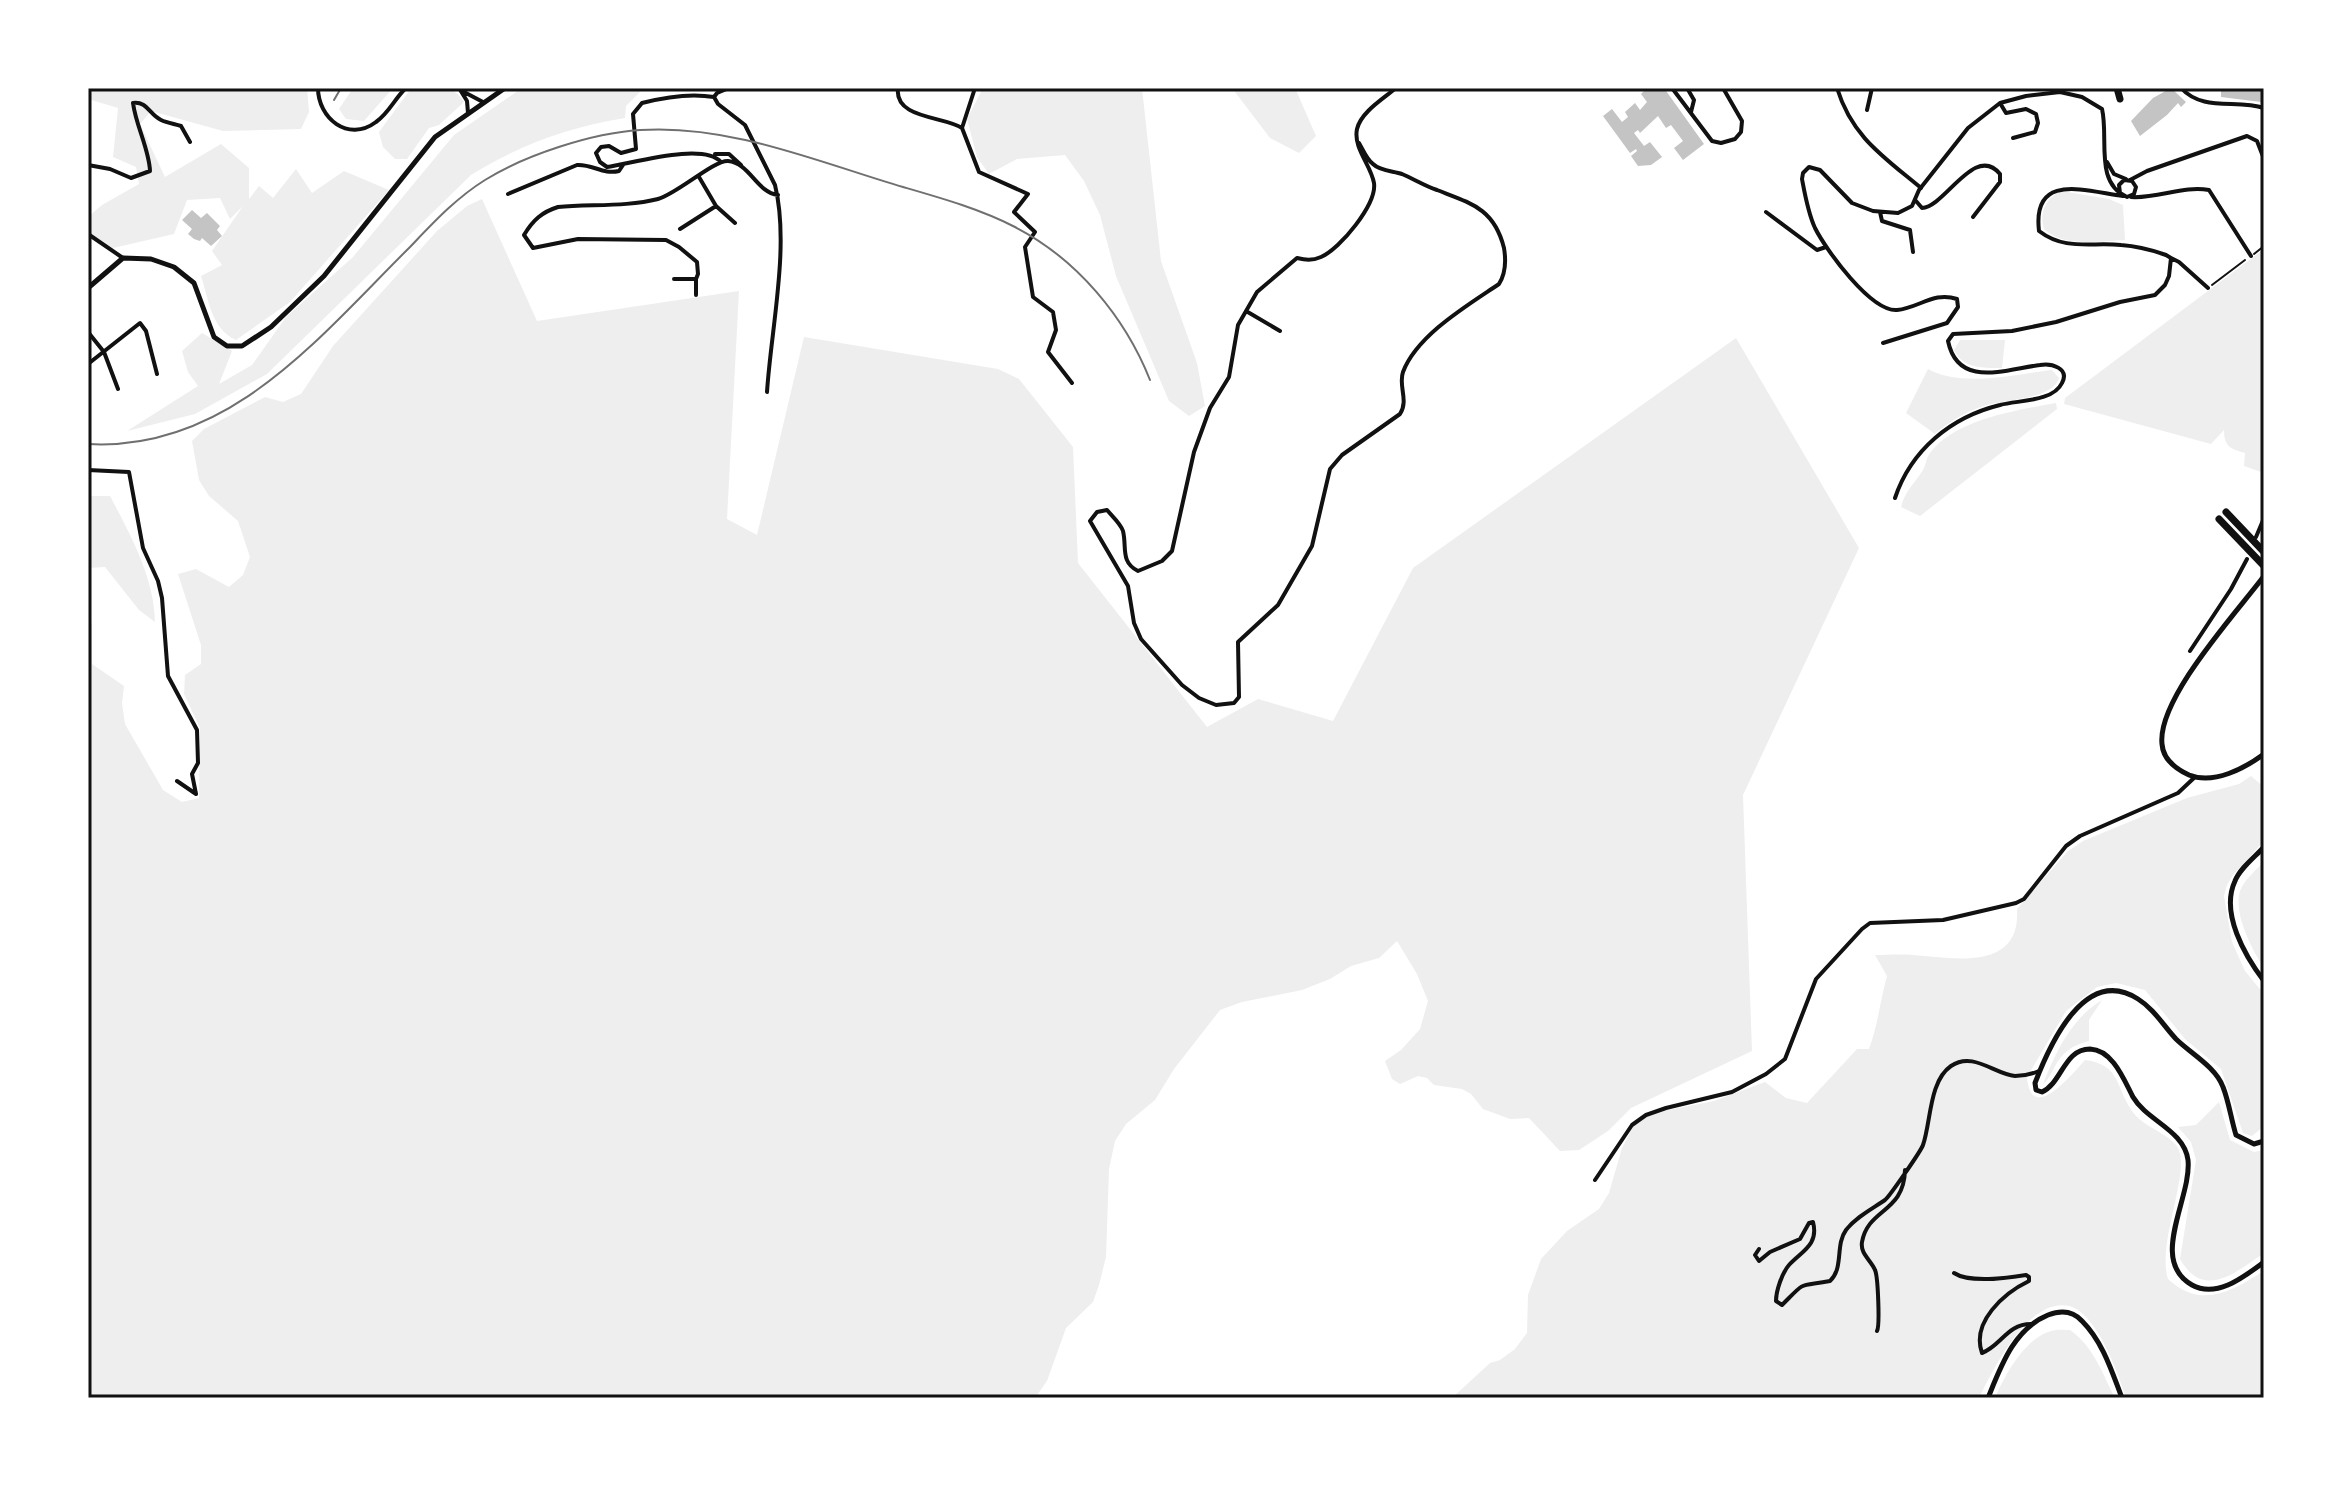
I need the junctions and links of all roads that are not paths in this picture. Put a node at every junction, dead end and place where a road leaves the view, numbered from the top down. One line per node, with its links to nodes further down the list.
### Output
1 (318, 88): 2 (street)
2 (406, 88)
3 (505, 88): 20 (street)
4 (729, 88): 18 (street)
5 (898, 88): 26 (street)
6 (975, 88): 26 (street)
7 (1396, 88): 29 (street)
8 (1672, 88): 24 (street)
9 (1687, 88): 24 (street)
10 (1723, 88): 24 (street)
11 (1837, 88): 42 (street)
12 (1872, 88): 23 (street)
13 (1970, 88): 14 (street)
14 (1981, 88)
15 (2117, 88): 19 (highway)
16 (2181, 88): 22 (street)
17 (460, 90): 20 (street); 25 (street)
18 (714, 97): 35 (street); 46 (street)
19 (2120, 99)
20 (483, 102): 25 (street)
21 (2000, 103): 27 (street); 32 (street); 42 (street)
22 (2264, 108)
23 (1867, 110)
24 (1691, 112)
25 (468, 113): 61 (street)
26 (962, 128): 75 (street)
27 (2013, 138)
28 (190, 142): 34 (street)
29 (1359, 143): 68 (street); 68 (street)
30 (713, 154): 33 (street); 35 (street); 36 (street)
31 (2264, 159): 37 (street)
32 (2106, 160): 39 (street); 41 (street)
33 (721, 162): 36 (street); 38 (street)
34 (88, 165)
35 (623, 165): 45 (street)
36 (743, 167): 46 (street)
37 (2147, 171): 39 (street); 43 (street)
38 (699, 177): 51 (street); 64 (street)
39 (2128, 180): 40 (street); 43 (street)
40 (2121, 183): 41 (street); 47 (street)
41 (2112, 186): 44 (street); 47 (street)
42 (1921, 188): 50 (street)
43 (2136, 190): 48 (street); 49 (street)
44 (2098, 192): 47 (street); 62 (street)
45 (508, 194)
46 (778, 195): 77 (street)
47 (2121, 195): 48 (street)
48 (2129, 197): 49 (street)
49 (2145, 198): 60 (street)
50 (1916, 201): 53 (street); 54 (street)
51 (716, 206): 55 (street); 56 (street)
52 (1766, 212): 58 (street)
53 (1880, 212): 58 (street); 59 (street)
54 (1973, 217)
55 (735, 223)
56 (680, 229)
57 (88, 234): 61 (street)
58 (1826, 247): 71 (street)
59 (1913, 252)
60 (2251, 256)
61 (123, 258): 65 (street)
62 (2171, 258): 66 (street); 79 (street)
63 (674, 279): 64 (street)
64 (696, 279): 67 (street)
65 (88, 288)
66 (2208, 288)
67 (696, 295)
68 (1246, 311): 69 (street)
69 (1280, 331)
70 (88, 332): 72 (street)
71 (1883, 343)
72 (104, 352): 73 (street); 74 (street); 76 (street)
73 (88, 364)
74 (157, 374)
75 (1072, 383)
76 (118, 389)
77 (767, 392)
78 (88, 470): 91 (street)
79 (1895, 498)
80 (2226, 512): 84 (highway)
81 (2264, 518): 83 (street)
82 (2219, 519): 86 (highway)
83 (2256, 537)
84 (2264, 552)
85 (2247, 559): 88 (street)
86 (2264, 566)
87 (2264, 576): 90 (street)
88 (2190, 651)
89 (2264, 754): 90 (street)
90 (2195, 777): 97 (street)
91 (177, 781)
92 (2264, 847): 93 (street)
93 (2264, 981)
94 (2039, 1071): 95 (street); 96 (street); 99 (street)
95 (2264, 1141)
96 (1905, 1170): 98 (street); 102 (street)
97 (1595, 1180)
98 (1759, 1249)
99 (2264, 1262)
100 (1954, 1273): 101 (street)
101 (2031, 1324): 103 (street); 104 (street)
102 (1877, 1331)
103 (1988, 1398)
104 (2122, 1398)

